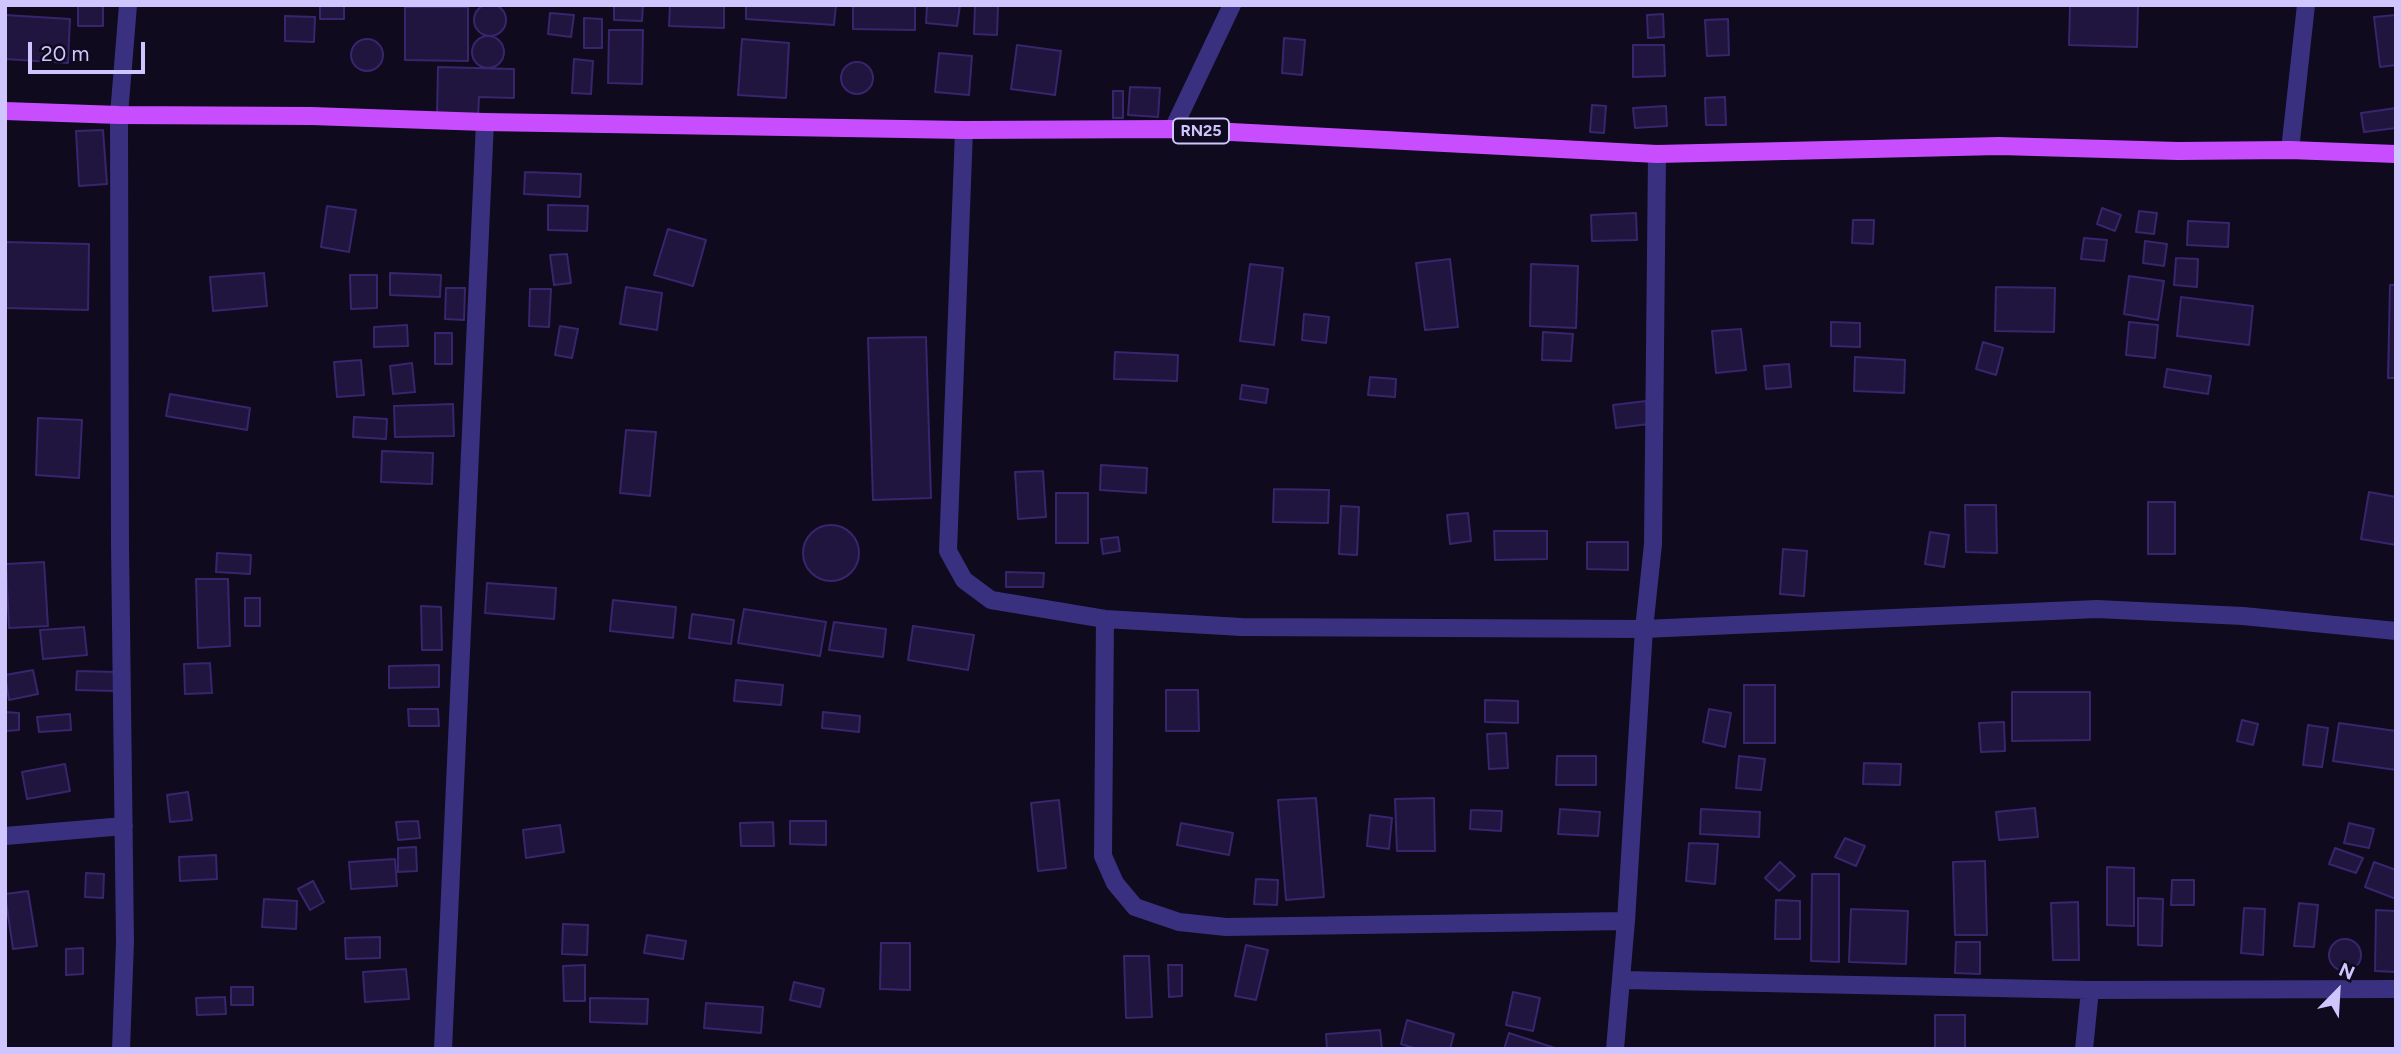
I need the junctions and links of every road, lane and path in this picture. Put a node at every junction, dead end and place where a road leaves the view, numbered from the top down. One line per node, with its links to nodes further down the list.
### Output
1 (128, 5): 5 (street)
2 (1232, 5): 8 (street)
3 (2306, 5): 9 (street)
4 (5, 111): 5 (main road, RN25)
5 (119, 115): 6 (main road, RN25); 15 (street)
6 (485, 122): 7 (main road, RN25); 22 (street)
7 (964, 130): 8 (main road, RN25); 12 (street)
8 (1173, 130): 10 (main road, RN25)
9 (2290, 150): 10 (main road, RN25); 11 (main road, RN25)
10 (1657, 154): 13 (street)
11 (2396, 154)
12 (1105, 619): 13 (street); 17 (street)
13 (1644, 629): 14 (street); 17 (street)
14 (2396, 631)
15 (124, 826): 16 (street); 21 (street)
16 (5, 836)
17 (1626, 921): 18 (street)
18 (1622, 980): 19 (street); 23 (street)
19 (2090, 989): 20 (street); 24 (street)
20 (2396, 989)
21 (121, 1049)
22 (443, 1049)
23 (1615, 1049)
24 (2084, 1049)

